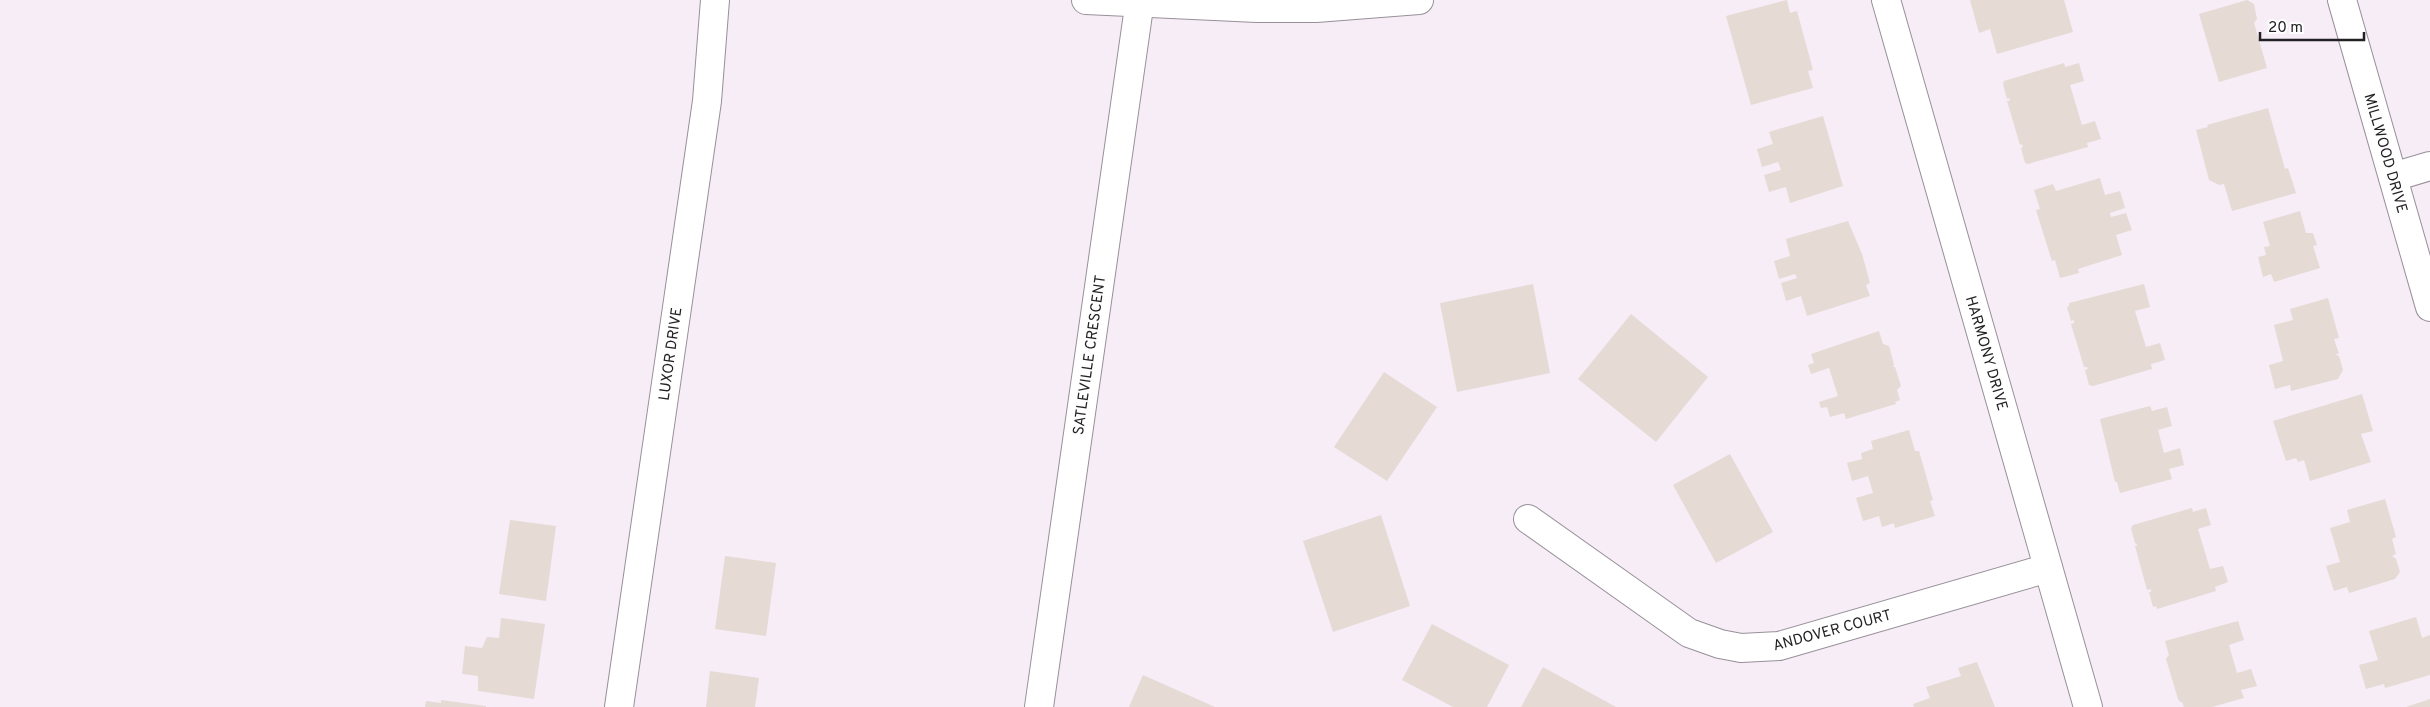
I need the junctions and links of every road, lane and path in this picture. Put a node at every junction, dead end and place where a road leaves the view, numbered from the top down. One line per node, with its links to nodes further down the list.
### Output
1 (715, 0): 12 (street, LUXOR DRIVE)
2 (1086, 0): 6 (street)
3 (1419, 0): 6 (street)
4 (1886, 0): 11 (street, HARMONY DRIVE)
5 (2342, 0): 8 (street, MILLWOOD DRIVE)
6 (1140, 1): 13 (street, SATLEVILLE CRESCENT)
7 (2430, 166): 8 (street)
8 (2393, 177): 9 (street, MILLWOOD DRIVE)
9 (2430, 307)
10 (1528, 519): 11 (street, ANDOVER COURT)
11 (2048, 568): 14 (street, HARMONY DRIVE)
12 (619, 707)
13 (1039, 707)
14 (2088, 707)

